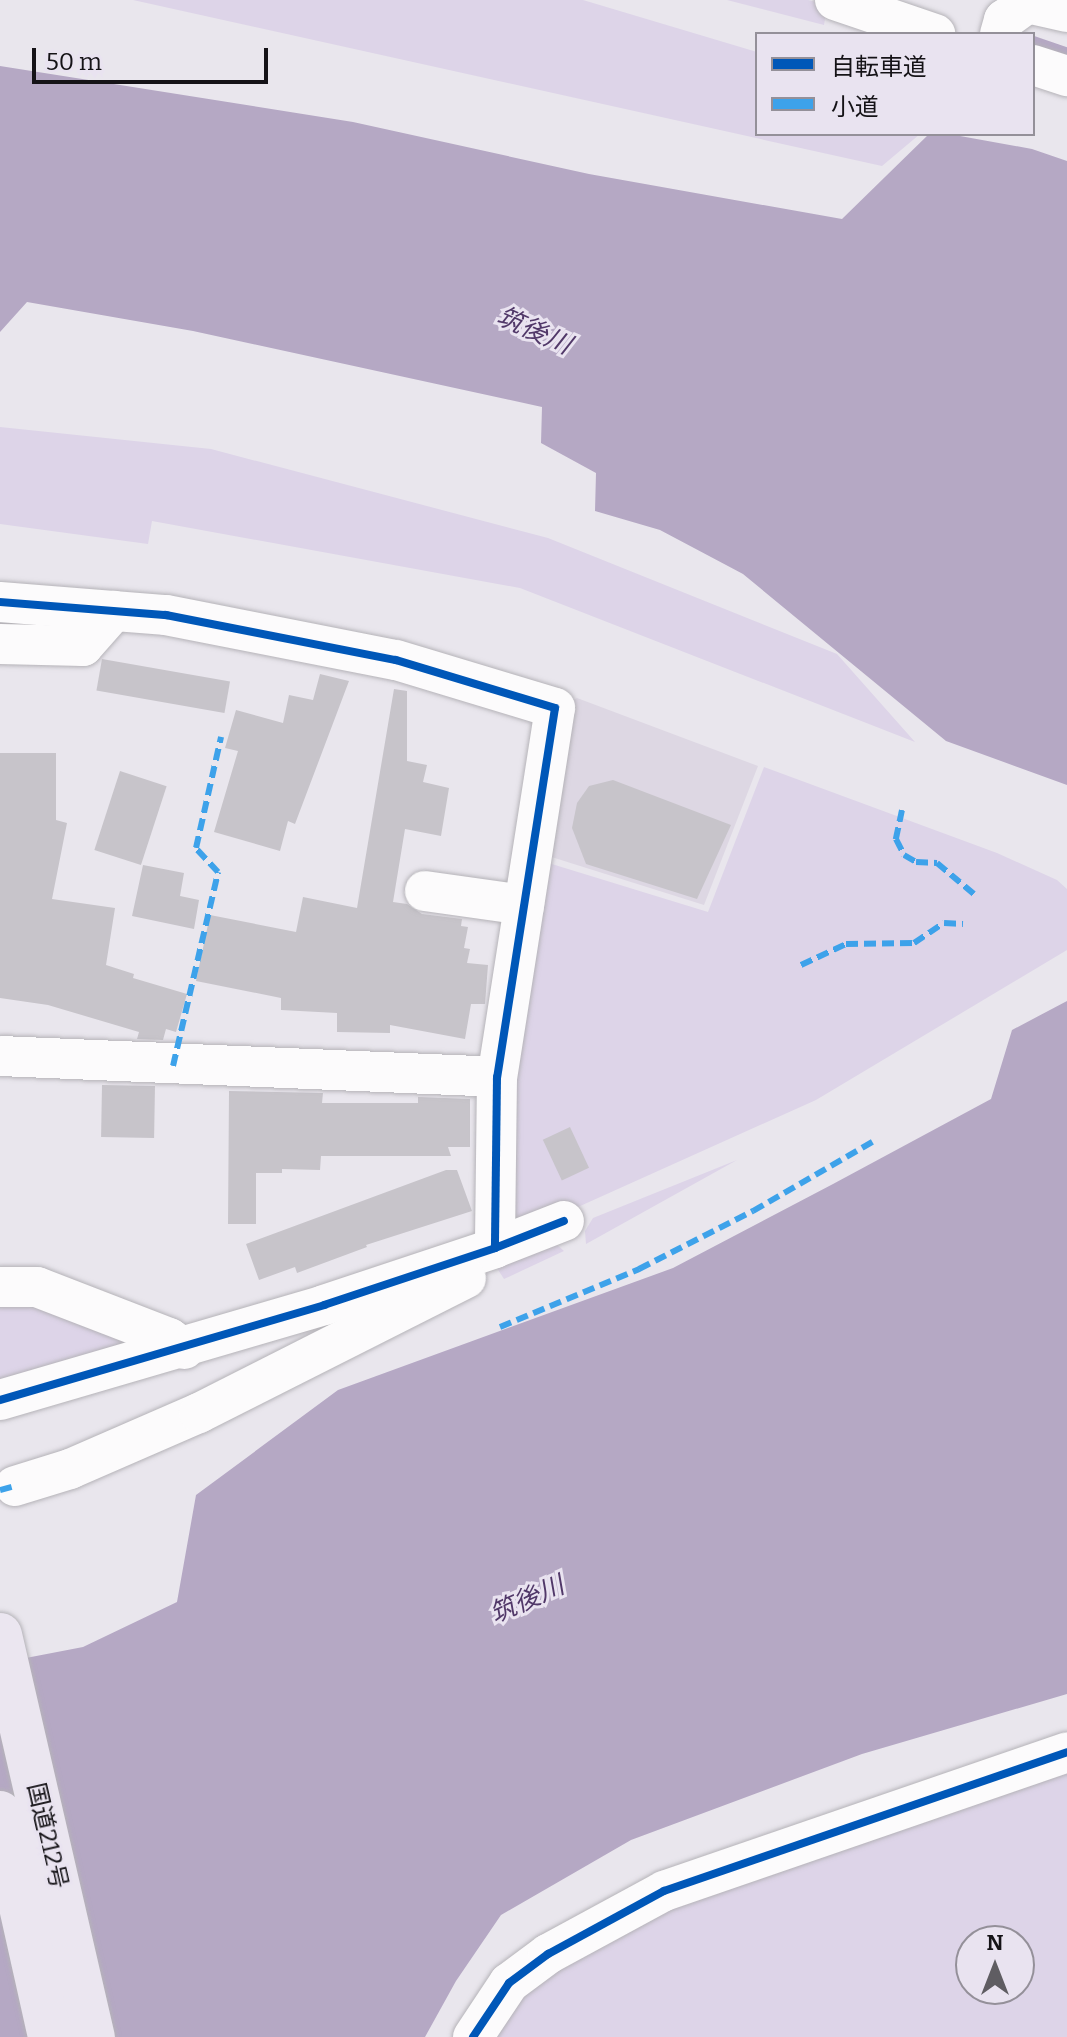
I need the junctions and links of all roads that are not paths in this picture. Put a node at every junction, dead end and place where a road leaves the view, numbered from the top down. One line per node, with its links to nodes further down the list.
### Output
1 (835, 0): 3 (street)
2 (1067, 12): 4 (street)
3 (929, 32)
4 (1001, 32)
5 (1035, 66): 6 (street)
6 (1067, 76)
7 (0, 602): 8 (street)
8 (114, 611): 9 (street); 11 (street)
9 (0, 644)
10 (425, 891): 11 (street)
11 (524, 905): 13 (street)
12 (0, 1056): 13 (street)
13 (497, 1077): 15 (street)
14 (564, 1221): 15 (street)
15 (508, 1243): 17 (street); 19 (street)
16 (0, 1287): 17 (street)
17 (185, 1349): 18 (street)
18 (0, 1400)
19 (15, 1486)
20 (0, 1635): 24 (highway, 国道212号)
21 (1067, 1752): 25 (street)
22 (0, 1813): 23 (highway, 国道212号)
23 (50, 2037)
24 (93, 2037)
25 (473, 2037)

